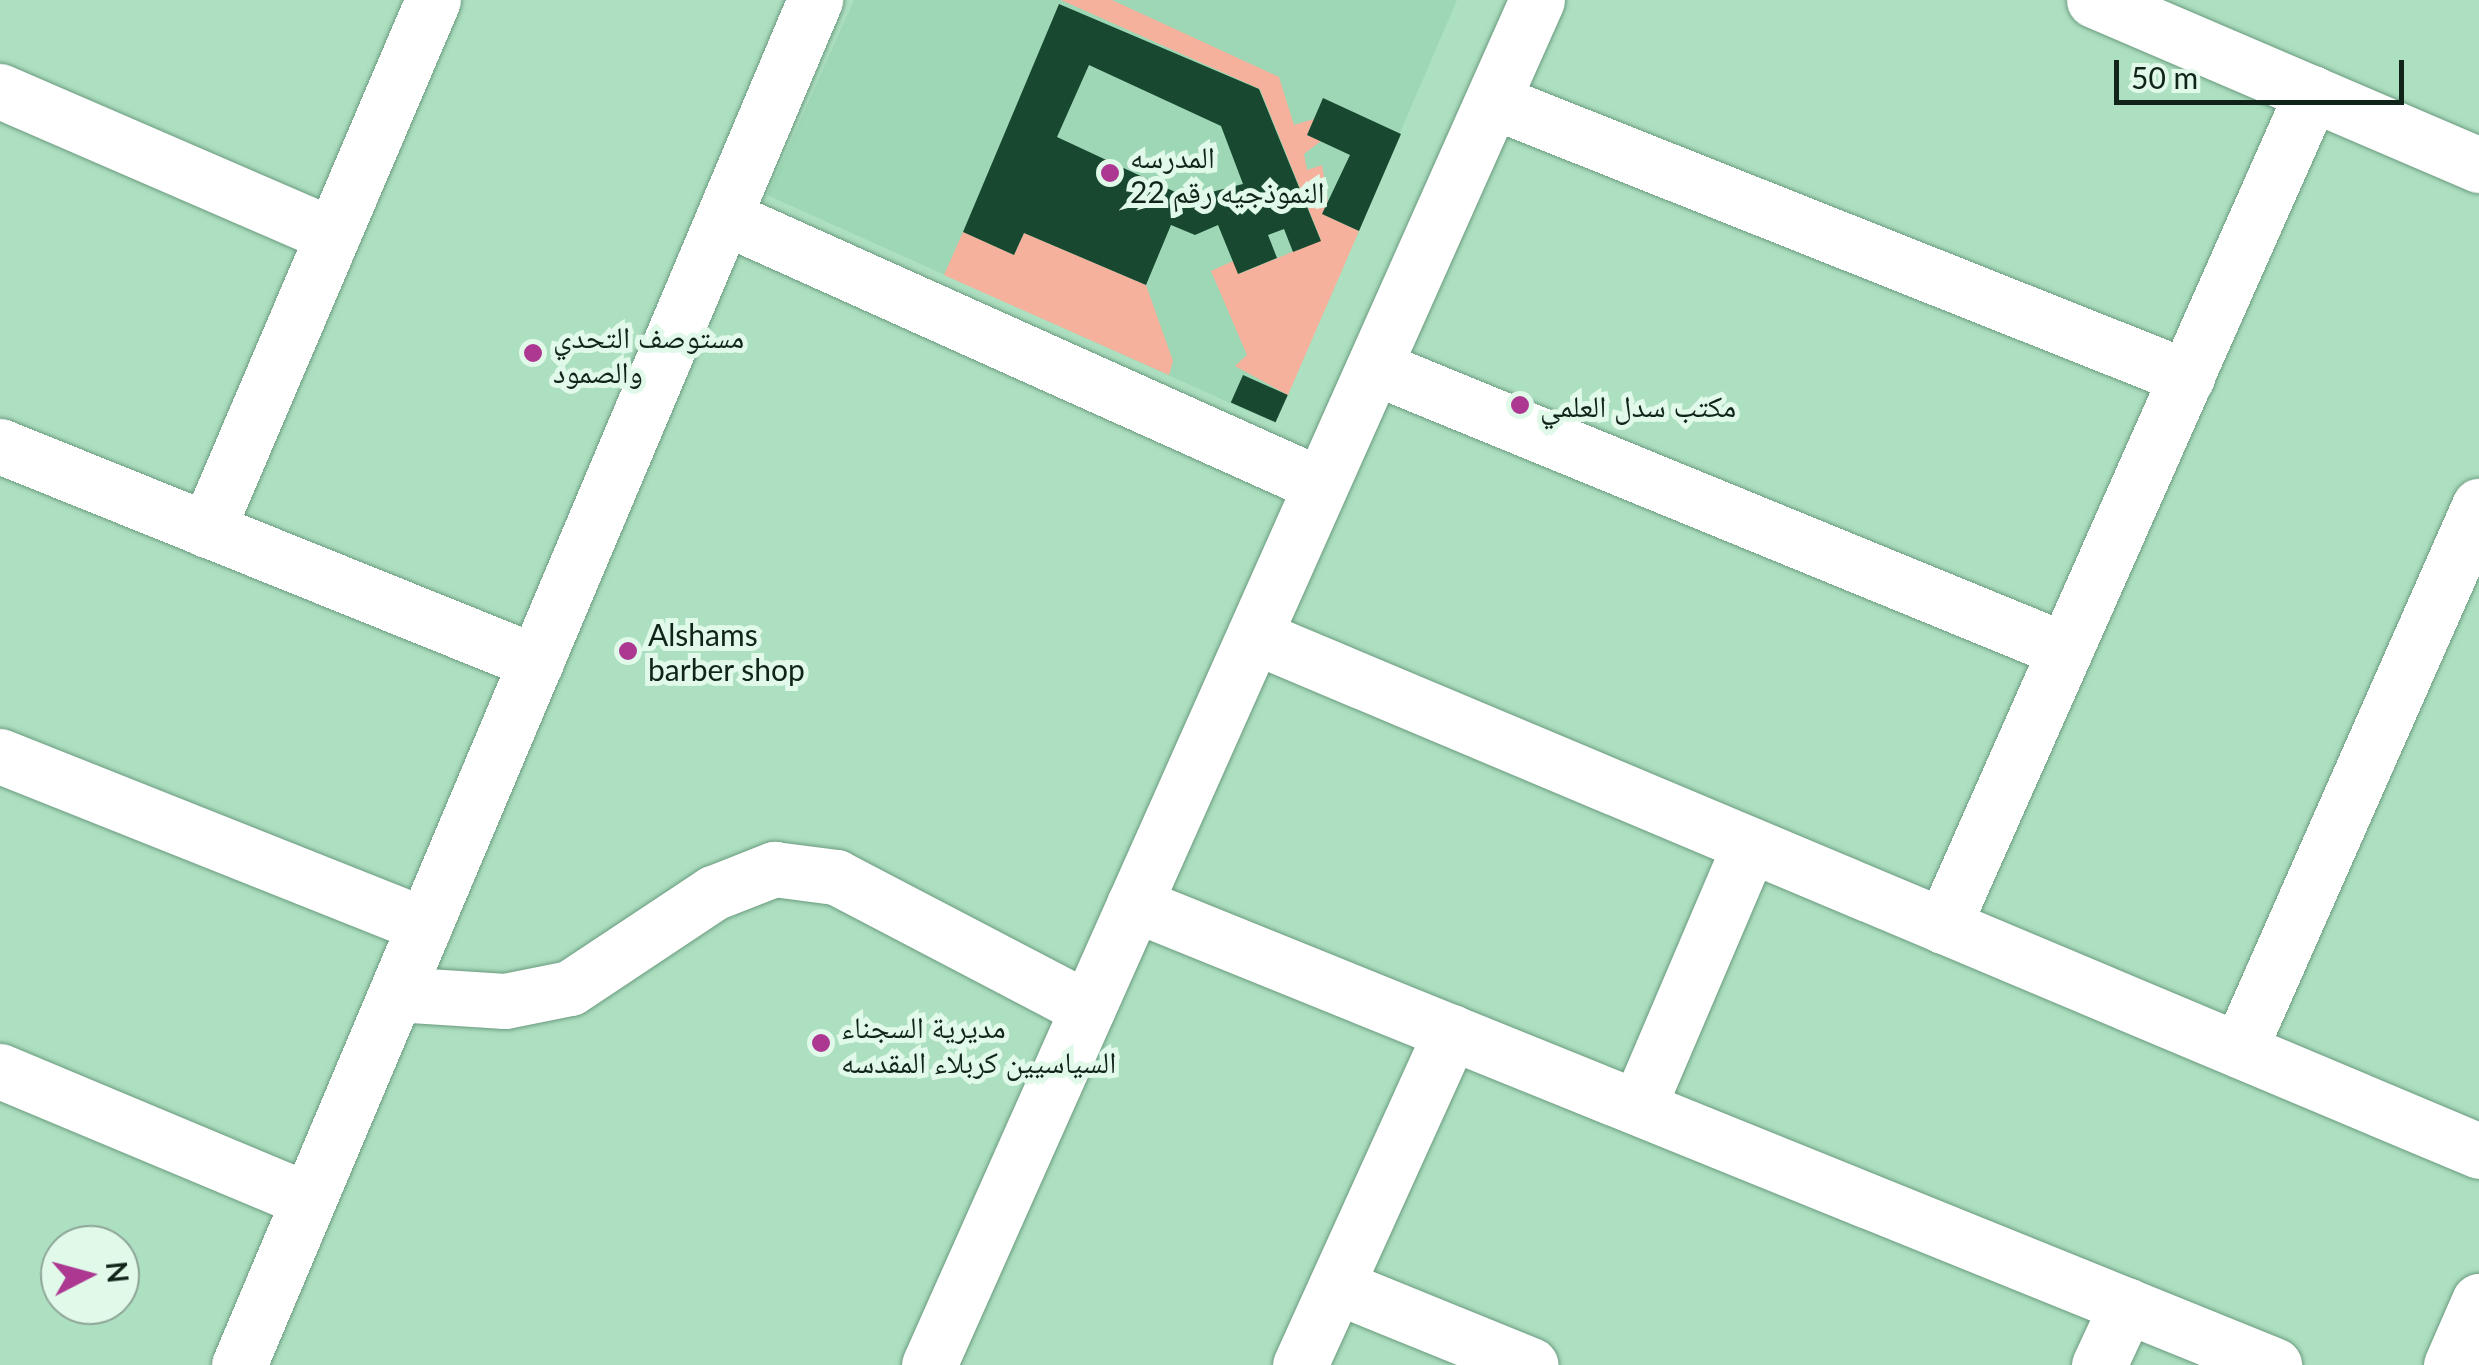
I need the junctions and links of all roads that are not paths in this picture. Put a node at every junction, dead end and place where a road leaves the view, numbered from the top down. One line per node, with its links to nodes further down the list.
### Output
1 (434, 0): 10 (street)
2 (815, 0): 9 (street)
3 (1538, 0): 7 (street)
4 (2125, 6): 6 (street)
5 (0, 90): 10 (street)
6 (2312, 93): 8 (street); 12 (street)
7 (1492, 101): 11 (street); 12 (street)
8 (2479, 165)
9 (724, 217): 14 (street); 19 (street)
10 (330, 234): 16 (street)
11 (1374, 367): 14 (street); 18 (street)
12 (2187, 377): 18 (street)
13 (0, 446): 16 (street)
14 (1321, 485): 17 (street)
15 (2479, 506): 28 (street)
16 (207, 530): 19 (street)
17 (1254, 636): 21 (street); 22 (street)
18 (2066, 650): 24 (street)
19 (536, 662): 23 (street)
20 (0, 756): 23 (street)
21 (1750, 845): 24 (street); 30 (street)
22 (1134, 904): 26 (street); 27 (street)
23 (425, 925): 25 (street)
24 (1943, 926): 28 (street)
25 (396, 994): 26 (street); 32 (street)
26 (1088, 1009): 37 (street)
27 (1451, 1032): 30 (street); 33 (street)
28 (2239, 1050): 31 (street)
29 (0, 1072): 32 (street)
30 (1638, 1108): 35 (street)
31 (2479, 1151)
32 (308, 1200): 36 (street)
33 (1336, 1286): 38 (street); 39 (street)
34 (2479, 1301): 42 (street)
35 (2126, 1305): 40 (street); 41 (street)
36 (239, 1365)
37 (929, 1365)
38 (1300, 1365)
39 (1531, 1365)
40 (2099, 1365)
41 (2274, 1365)
42 (2451, 1365)

